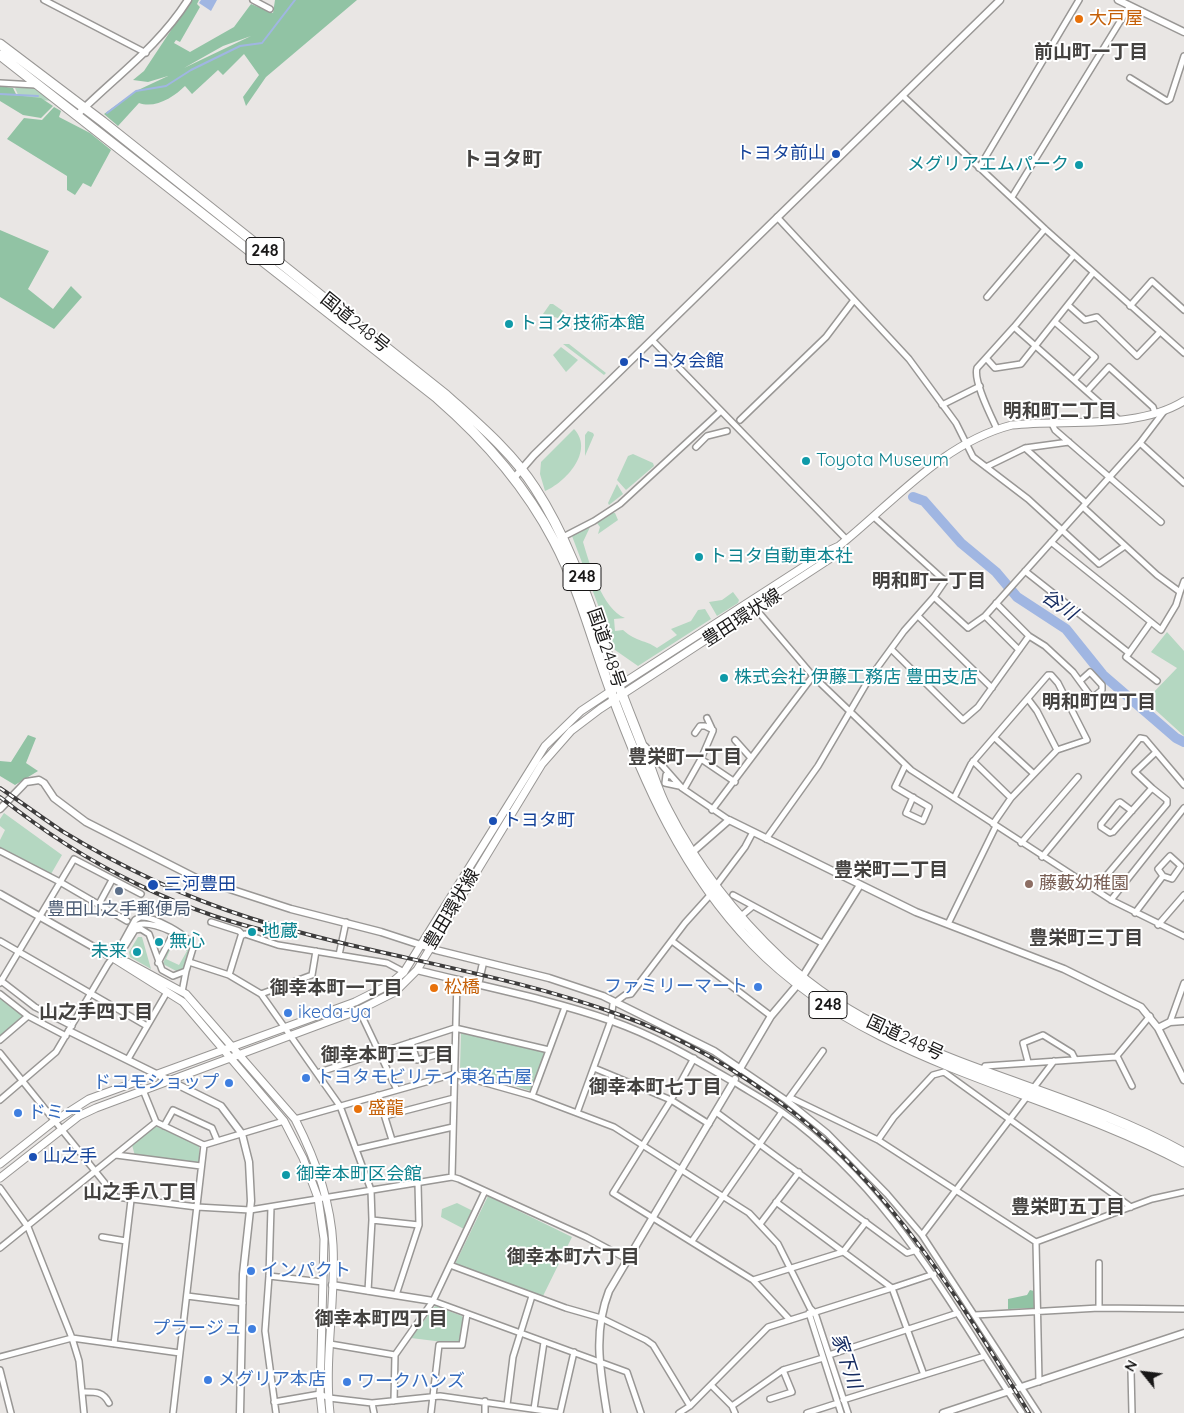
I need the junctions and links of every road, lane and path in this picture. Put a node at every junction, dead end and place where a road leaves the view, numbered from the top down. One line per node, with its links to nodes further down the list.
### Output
1 (44, 0): 11 (street)
2 (188, 0): 11 (street)
3 (253, 0): 8 (street)
4 (1000, 0): 17 (street)
5 (1079, 0): 19 (street)
6 (1118, 0): 7 (street)
7 (1128, 7): 9 (street); 20 (street)
8 (270, 9)
9 (1184, 32)
10 (0, 44): 18 (highway, 国道248号 / 248)
11 (146, 53): 18 (street)
12 (0, 55): 16 (highway, 国道248号 / 248)
13 (1184, 56): 14 (street)
14 (1130, 78)
15 (0, 83): 16 (street)
16 (39, 85): 18 (highway, 国道248号 / 248)
17 (903, 96): 19 (street); 21 (street)
18 (80, 111): 56 (highway, 国道248号 / 248); 58 (highway, 国道248号 / 248)
19 (979, 168): 20 (street)
20 (1012, 197): 22 (street)
21 (777, 217): 26 (street); 33 (street)
22 (1045, 229): 23 (street); 25 (street)
23 (1074, 255): 24 (street); 31 (street)
24 (1093, 273): 27 (street); 28 (street)
25 (987, 298)
26 (854, 300): 41 (street); 46 (street)
27 (1068, 305): 30 (street); 32 (street)
28 (1130, 306): 29 (street); 32 (street)
29 (1184, 310)
30 (1055, 322): 34 (street); 37 (street)
31 (1014, 327): 34 (street); 36 (street)
32 (1160, 332): 35 (street)
33 (652, 340): 43 (street); 56 (street)
34 (1036, 346): 36 (street); 37 (street)
35 (1184, 352)
36 (986, 358): 38 (street)
37 (1074, 380): 39 (street)
38 (980, 386): 41 (street); 48 (street)
39 (1087, 392): 44 (street); 45 (street)
40 (1184, 401): 42 (main road, 豊田環状線)
41 (942, 405): 51 (street)
42 (1166, 410): 44 (main road, 豊田環状線); 52 (street)
43 (721, 411): 64 (street); 65 (street)
44 (1155, 413): 45 (main road, 豊田環状線)
45 (1118, 419): 47 (main road, 豊田環状線)
46 (740, 420)
47 (1051, 421): 48 (main road, 豊田環状線); 50 (street)
48 (997, 429): 51 (main road, 豊田環状線)
49 (727, 431): 53 (street)
50 (1068, 442): 54 (street); 57 (street)
51 (965, 443): 55 (street); 61 (main road, 豊田環状線)
52 (1140, 443): 57 (street); 59 (street)
53 (696, 447)
54 (1025, 448): 55 (street); 60 (street)
55 (986, 467): 63 (street)
56 (521, 469): 58 (street); 64 (highway, 国道248号 / 248)
57 (1110, 477): 60 (street); 62 (street)
58 (514, 478): 87 (highway, 国道248号 / 248)
59 (1184, 482)
60 (1084, 505): 63 (street); 68 (street)
61 (874, 517): 65 (main road, 豊田環状線); 72 (street)
62 (1162, 522)
63 (1062, 530): 66 (street); 68 (street)
64 (563, 537): 87 (highway, 国道248号 / 248)
65 (847, 540): 67 (main road, 豊田環状線)
66 (1051, 542): 69 (street); 78 (street)
67 (839, 546): 73 (main road, 豊田環状線); 75 (main road, 豊田環状線)
68 (1126, 546): 71 (street)
69 (1024, 571): 74 (street); 82 (street)
70 (1184, 581): 71 (street)
71 (1180, 592): 78 (street)
72 (934, 597): 76 (street); 77 (street)
73 (750, 602): 75 (street); 87 (main road, 豊田環状線)
74 (996, 603): 77 (street); 79 (street)
75 (755, 610): 83 (street); 87 (main road, 豊田環状線)
76 (918, 616): 80 (street); 86 (street)
77 (985, 616): 81 (street)
78 (1151, 622): 82 (street)
79 (1029, 636): 81 (street); 84 (street)
80 (891, 649): 86 (street); 89 (street)
81 (1019, 650): 86 (street)
82 (1129, 653): 85 (street)
83 (813, 676): 89 (street); 98 (street)
84 (1080, 681): 84 (street)
85 (1157, 681)
86 (992, 688)
87 (617, 693): 95 (highway, 国道248号 / 248); 122 (highway, 国道248号 / 248); 153 (main road, 豊田環状線); 154 (main road, 豊田環状線)
88 (1028, 699): 93 (street); 96 (street); 96 (street)
89 (850, 710): 101 (street); 119 (street)
90 (707, 718): 91 (street)
91 (713, 730): 92 (street); 99 (street)
92 (695, 734)
93 (995, 738): 100 (street); 102 (street)
94 (735, 740): 98 (street)
95 (641, 742): 103 (street); 122 (highway, 国道248号 / 248)
96 (1057, 750): 102 (street)
97 (1156, 752): 106 (street); 108 (street); 123 (street)
98 (751, 758): 105 (street)
99 (701, 759): 105 (street); 107 (street)
100 (973, 761): 110 (street); 111 (street)
101 (905, 766): 109 (street); 110 (street)
102 (1034, 774): 111 (street)
103 (671, 776): 107 (street); 107 (street)
104 (1078, 777): 120 (street)
105 (735, 782): 114 (street)
106 (1184, 786)
107 (683, 788): 114 (street)
108 (1152, 788): 115 (street); 128 (street)
109 (913, 797): 109 (street)
110 (954, 798): 117 (street)
111 (1011, 798): 117 (street)
112 (0, 808): 142 (street)
113 (1184, 808): 134 (street)
114 (712, 810): 116 (street)
115 (1132, 811): 115 (street)
116 (729, 820): 118 (street); 122 (street)
117 (995, 825): 120 (street); 143 (street)
118 (753, 832): 119 (street); 129 (street)
119 (766, 839): 127 (street)
120 (1021, 843): 123 (street)
121 (0, 851): 126 (street)
122 (689, 855): 129 (highway, 国道248号 / 248)
123 (1042, 856): 128 (street)
124 (1163, 876): 124 (street); 137 (street)
125 (112, 880): 126 (street); 131 (street); 135 (street)
126 (60, 882): 135 (street); 138 (street)
127 (860, 885): 143 (street); 152 (street)
128 (1095, 889): 134 (street)
129 (713, 890): 139 (highway, 国道248号 / 248); 151 (street); 168 (highway, 国道248号 / 248)
130 (0, 894): 138 (street)
131 (140, 894)
132 (733, 895): 136 (street)
133 (1184, 895): 144 (street)
134 (1111, 900): 137 (street)
135 (99, 904): 140 (street)
136 (753, 906): 139 (street); 152 (street)
137 (1135, 913): 144 (street)
138 (39, 916): 157 (street); 159 (street)
139 (740, 917): 168 (highway, 国道248号 / 248)
140 (127, 921)
141 (211, 922): 147 (street)
142 (346, 922): 153 (street); 158 (street)
143 (948, 924): 182 (street)
144 (1158, 925): 149 (street)
145 (131, 927): 146 (street); 148 (street); 155 (street)
146 (174, 932): 148 (street); 161 (street)
147 (243, 935): 156 (street); 166 (street)
148 (182, 936): 160 (street)
149 (1184, 936)
150 (0, 940): 157 (street)
151 (672, 941): 177 (street); 181 (street)
152 (822, 943): 168 (street)
153 (421, 946): 154 (street); 165 (main road, 豊田環状線)
154 (429, 948): 162 (street); 163 (main road, 豊田環状線)
155 (118, 951): 159 (street); 161 (street)
156 (316, 951): 158 (street); 176 (street)
157 (19, 952): 169 (street); 174 (street)
158 (339, 954): 165 (street)
159 (116, 960): 172 (main road); 173 (main road); 174 (street)
160 (189, 962): 164 (street); 166 (street)
161 (158, 963): 164 (street)
162 (483, 963): 171 (street); 177 (street)
163 (417, 970): 167 (street); 179 (main road, 豊田環状線)
164 (186, 971): 173 (street)
165 (404, 972): 187 (main road, 豊田環状線)
166 (229, 975): 176 (street)
167 (457, 980): 171 (street); 188 (street)
168 (800, 981): 181 (street); 212 (highway, 国道248号 / 248); 213 (highway, 国道248号 / 248)
169 (1, 982): 190 (street)
170 (1184, 983): 185 (street)
171 (478, 985): 178 (street)
172 (167, 992): 186 (street); 195 (main road)
173 (182, 992): 194 (main road)
174 (91, 993): 186 (street); 190 (street)
175 (0, 994): 180 (street)
176 (261, 994): 187 (street)
177 (615, 1001): 183 (street); 211 (street)
178 (565, 1007): 183 (street); 197 (street)
179 (359, 1010): 191 (main road, 豊田環状線); 199 (street)
180 (28, 1016): 190 (street); 192 (street)
181 (771, 1016): 211 (street)
182 (1150, 1016): 189 (street); 202 (street)
183 (611, 1020): 204 (street); 210 (street)
184 (1184, 1021): 185 (street)
185 (1170, 1022): 189 (street)
186 (147, 1026): 205 (street)
187 (286, 1028): 191 (street); 194 (main road, 豊田環状線)
188 (455, 1028): 193 (street); 196 (street); 197 (street)
189 (1158, 1028): 209 (street)
190 (69, 1031): 205 (street); 220 (street)
191 (291, 1035): 201 (main road, 豊田環状線); 214 (street)
192 (0, 1040)
193 (411, 1042): 196 (street); 199 (street)
194 (233, 1047): 195 (main road, 豊田環状線); 201 (main road)
195 (224, 1050): 203 (main road); 215 (main road, 豊田環状線)
196 (455, 1050): 216 (street)
197 (549, 1050): 226 (street)
198 (823, 1051): 228 (street)
199 (378, 1052): 214 (street); 223 (street)
200 (0, 1053): 220 (street)
201 (240, 1055): 203 (main road, 豊田環状線); 236 (main road)
202 (1117, 1057): 206 (street); 221 (street)
203 (230, 1058): 217 (main road, 豊田環状線); 238 (main road)
204 (694, 1058): 218 (street); 230 (street)
205 (128, 1059): 215 (street)
206 (1075, 1059): 207 (street); 208 (street)
207 (1054, 1061): 208 (street); 224 (street)
208 (1028, 1062): 213 (street)
209 (1181, 1066): 219 (street)
210 (594, 1068): 230 (street); 234 (street)
211 (738, 1070): 228 (street)
212 (950, 1071): 224 (highway, 国道248号 / 248); 237 (street); 248 (street)
213 (982, 1071): 224 (highway, 国道248号 / 248)
214 (317, 1072): 231 (street)
215 (157, 1074): 217 (street); 239 (main road, 豊田環状線)
216 (454, 1074): 223 (street); 226 (street); 227 (street)
217 (169, 1080): 222 (main road, 豊田環状線); 245 (street)
218 (734, 1080): 232 (street); 233 (street)
219 (1184, 1080)
220 (23, 1082): 229 (street); 239 (street)
221 (1132, 1086)
222 (143, 1090): 240 (street); 244 (main road, 豊田環状線)
223 (397, 1090): 225 (street)
224 (1029, 1093): 237 (street); 253 (highway, 国道248号 / 248); 255 (highway, 国道248号 / 248)
225 (378, 1096): 231 (street); 235 (street)
226 (532, 1096): 234 (street)
227 (454, 1098): 235 (street); 243 (street)
228 (789, 1099): 248 (street); 284 (street)
229 (0, 1100)
230 (671, 1100): 241 (street); 251 (street)
231 (340, 1106): 236 (street); 252 (street)
232 (716, 1112): 241 (street); 249 (street)
233 (782, 1112): 249 (street); 290 (street)
234 (577, 1113): 251 (street)
235 (385, 1116): 247 (street)
236 (295, 1119): 270 (main road)
237 (1010, 1119): 267 (street); 276 (street)
238 (284, 1121): 245 (street); 271 (main road)
239 (54, 1122): 244 (street); 256 (main road, 豊田環状線)
240 (156, 1122): 242 (street); 254 (street)
241 (709, 1124): 258 (street)
242 (164, 1126): 246 (street); 250 (street)
243 (453, 1127): 247 (street); 262 (street)
244 (60, 1130): 259 (street); 261 (main road, 豊田環状線)
245 (242, 1134): 246 (street); 277 (street)
246 (217, 1140): 250 (street)
247 (392, 1140): 252 (street)
248 (878, 1140): 267 (street)
249 (760, 1143): 260 (street); 269 (street)
250 (204, 1144): 257 (street)
251 (644, 1145): 258 (street); 278 (street)
252 (357, 1149): 265 (street)
253 (1184, 1153)
254 (116, 1155): 257 (street); 259 (street)
255 (1184, 1162)
256 (0, 1164)
257 (201, 1166): 274 (street)
258 (681, 1169): 269 (street); 278 (street)
259 (95, 1172): 272 (street); 283 (street)
260 (799, 1172): 273 (street); 280 (street)
261 (0, 1178)
262 (452, 1178): 263 (street); 266 (street)
263 (418, 1183): 265 (street); 282 (street)
264 (0, 1188): 283 (street)
265 (371, 1190): 270 (street); 279 (street)
266 (485, 1190): 292 (street); 294 (street)
267 (957, 1191): 284 (street); 288 (street)
268 (1184, 1192): 276 (street)
269 (722, 1195): 281 (street); 287 (street)
270 (326, 1197): 271 (street); 300 (main road)
271 (318, 1198): 275 (street); 299 (main road)
272 (130, 1200): 274 (street); 286 (street)
273 (776, 1202): 281 (street); 291 (street)
274 (197, 1207): 277 (street); 304 (street)
275 (271, 1207): 277 (street); 297 (street)
276 (1131, 1208): 288 (street)
277 (250, 1210): 307 (street)
278 (653, 1217): 287 (street); 292 (street)
279 (372, 1220): 282 (street); 302 (street)
280 (866, 1222): 290 (street); 291 (street)
281 (760, 1224): 295 (street)
282 (419, 1225): 303 (street)
283 (28, 1227): 289 (street); 322 (street)
284 (922, 1235): 316 (street)
285 (102, 1237): 286 (street)
286 (126, 1241): 324 (street)
287 (692, 1241): 298 (street)
288 (1036, 1242): 311 (street)
289 (0, 1248)
290 (917, 1250): 296 (street)
291 (843, 1252): 295 (street); 301 (street)
292 (627, 1259): 317 (street)
293 (1099, 1262): 309 (street)
294 (450, 1265): 305 (street); 306 (street)
295 (791, 1269): 298 (street); 308 (street)
296 (934, 1274): 301 (street); 314 (street)
297 (269, 1276): 299 (street); 349 (street)
298 (753, 1280): 318 (street)
299 (323, 1282): 343 (main road)
300 (332, 1284): 302 (street); 325 (main road)
301 (892, 1288): 312 (street); 319 (street)
302 (368, 1290): 303 (street)
303 (396, 1295): 306 (street)
304 (187, 1296): 307 (street); 327 (street)
305 (532, 1296): 317 (street); 320 (street)
306 (433, 1301): 313 (street); 328 (street)
307 (243, 1303): 361 (street)
308 (810, 1308): 312 (street); 315 (street)
309 (1098, 1308): 310 (street); 311 (street)
310 (1184, 1309)
311 (1038, 1310): 316 (street); 338 (street)
312 (815, 1313): 315 (street); 329 (street)
313 (467, 1314): 320 (street); 344 (street)
314 (958, 1314): 319 (street); 330 (street)
315 (809, 1315): 318 (street); 332 (street)
316 (975, 1315): 340 (street)
317 (601, 1318): 333 (street); 355 (street)
318 (790, 1320): 339 (street)
319 (908, 1331): 329 (street); 337 (street)
320 (519, 1333): 323 (street); 353 (street)
321 (1184, 1333): 338 (street)
322 (72, 1338): 324 (street); 331 (street); 341 (street)
323 (544, 1342): 326 (street); 357 (street)
324 (114, 1344): 327 (street)
325 (330, 1344): 328 (street); 345 (main road)
326 (574, 1352): 333 (street); 369 (street)
327 (180, 1353): 360 (street)
328 (396, 1355): 347 (street)
329 (829, 1355): 350 (street)
330 (985, 1356): 337 (street); 342 (street)
331 (0, 1357)
332 (823, 1358): 335 (street); 350 (street)
333 (598, 1361): 370 (street); 371 (street)
334 (0, 1370): 358 (street)
335 (783, 1370): 346 (street); 356 (street)
336 (1131, 1372): 380 (street)
337 (924, 1375): 350 (street)
338 (1039, 1382): 340 (street)
339 (711, 1385): 355 (street); 356 (street)
340 (1022, 1388): 342 (street); 379 (street)
341 (82, 1392): 351 (street); 359 (street)
342 (1008, 1393): 377 (street); 378 (street)
343 (320, 1394): 345 (street); 349 (street); 363 (main road)
344 (434, 1396): 347 (street); 348 (street); 366 (street)
345 (329, 1398): 352 (street); 364 (main road)
346 (770, 1399)
347 (394, 1401): 352 (street)
348 (486, 1401): 353 (street); 367 (street)
349 (274, 1402): 362 (street)
350 (841, 1402): 374 (street); 375 (street); 376 (street)
351 (109, 1403)
352 (372, 1403): 365 (street)
353 (507, 1405): 354 (street)
354 (518, 1406): 357 (street); 368 (street)
355 (690, 1406): 372 (street)
356 (732, 1406): 373 (street)
357 (534, 1409): 369 (street)
358 (11, 1413)
359 (84, 1413)
360 (173, 1413)
361 (240, 1413)
362 (276, 1413)
363 (322, 1413)
364 (330, 1413)
365 (374, 1413)
366 (430, 1413)
367 (485, 1413)
368 (516, 1413)
369 (560, 1413)
370 (607, 1413)
371 (641, 1413)
372 (679, 1413)
373 (734, 1413)
374 (807, 1413)
375 (841, 1413)
376 (848, 1413)
377 (943, 1413)
378 (1022, 1413)
379 (1038, 1413)
380 (1132, 1413)

